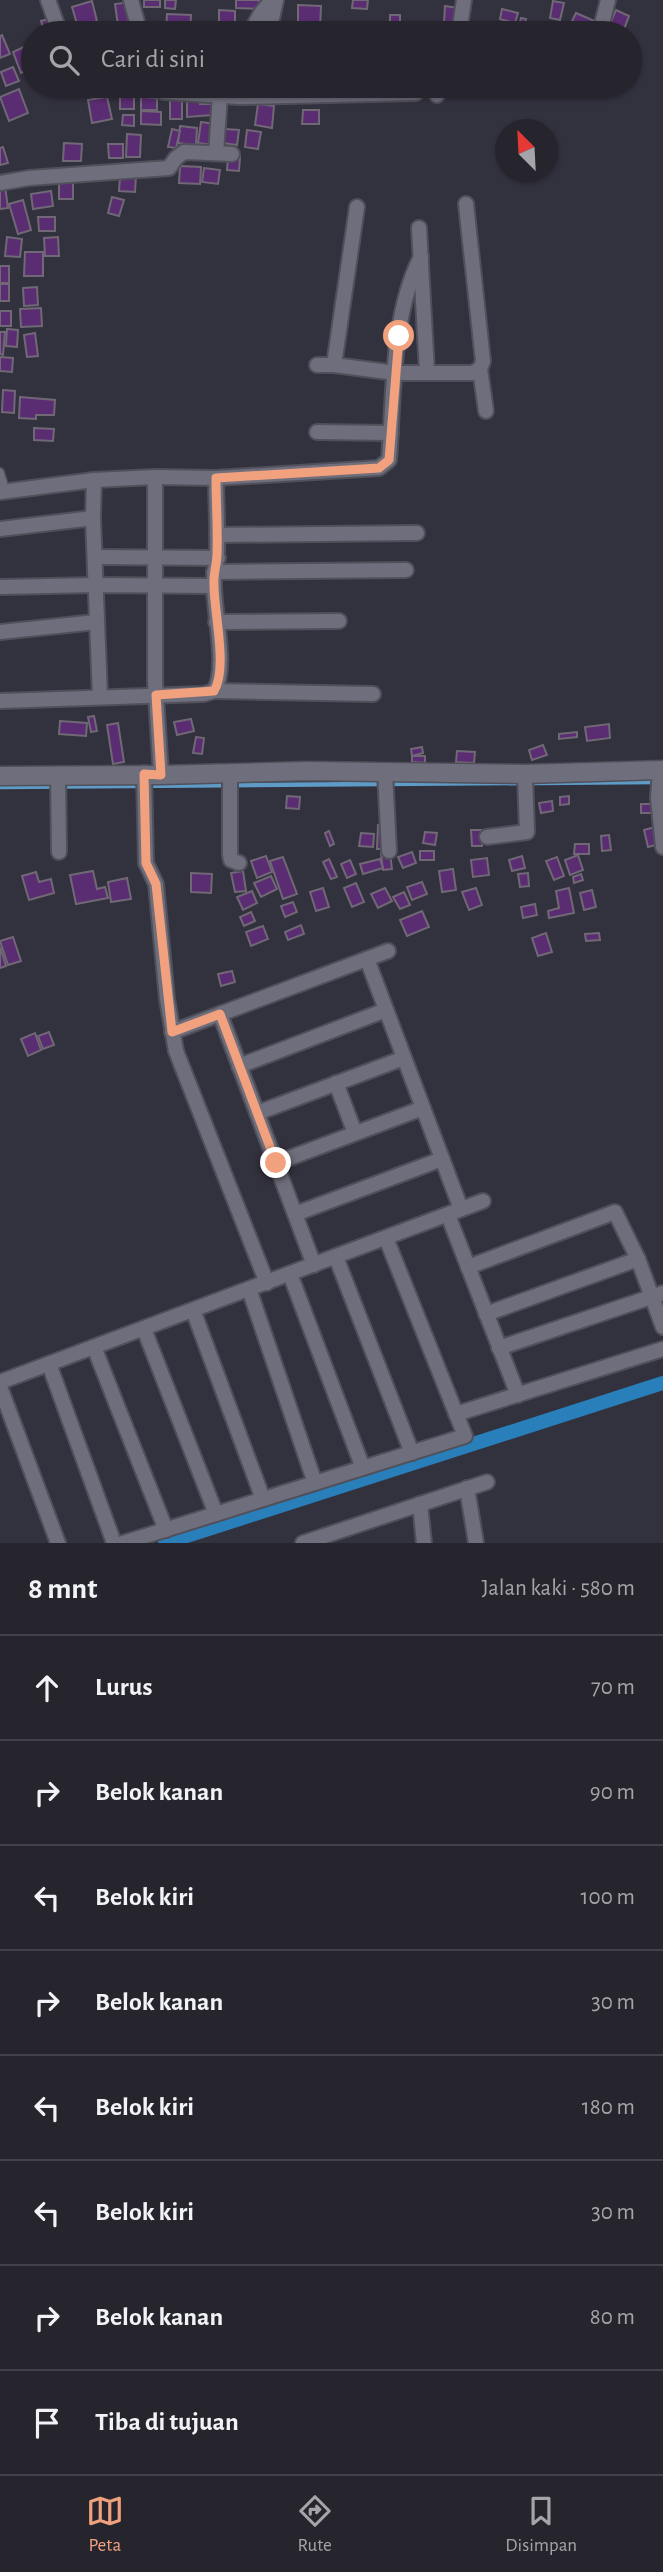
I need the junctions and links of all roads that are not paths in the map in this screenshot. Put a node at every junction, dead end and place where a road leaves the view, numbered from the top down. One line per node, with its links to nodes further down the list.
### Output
1 (48, 0): 6 (street)
2 (131, 0): 7 (street)
3 (274, 0): 8 (street); 9 (street)
4 (464, 0): 10 (street)
5 (608, 0): 11 (street)
6 (56, 21)
7 (136, 21)
8 (257, 21)
9 (271, 21)
10 (461, 21)
11 (603, 21)
12 (220, 98): 13 (street)
13 (216, 153): 14 (street); 15 (street)
14 (232, 154)
15 (0, 183)
16 (466, 204): 22 (street)
17 (357, 207): 21 (street)
18 (419, 228): 19 (street)
19 (421, 257): 23 (street); 24 (street)
20 (317, 365): 21 (street)
21 (334, 365): 24 (street)
22 (480, 369): 23 (street); 25 (street)
23 (427, 372): 24 (street)
24 (396, 373): 27 (street)
25 (486, 411)
26 (317, 432): 27 (street)
27 (391, 433): 30 (street)
28 (0, 472): 32 (lane)
29 (155, 477): 30 (street); 31 (street); 38 (street)
30 (216, 478): 36 (street)
31 (94, 480): 32 (street); 33 (street)
32 (3, 492)
33 (93, 518): 34 (street); 37 (street)
34 (0, 529)
35 (417, 533): 36 (street)
36 (217, 535): 40 (street)
37 (95, 557): 38 (street); 41 (street)
38 (154, 558): 40 (street); 43 (street)
39 (406, 570): 40 (street)
40 (215, 572): 43 (street); 46 (street)
41 (96, 585): 42 (street); 43 (street); 45 (street)
42 (0, 587)
43 (153, 587): 50 (street)
44 (340, 621): 46 (street)
45 (96, 622): 47 (street); 51 (street)
46 (216, 622): 48 (street)
47 (0, 632)
48 (214, 691): 49 (street); 50 (street)
49 (373, 694)
50 (156, 695): 51 (street); 55 (street)
51 (100, 698): 52 (street)
52 (0, 701)
53 (661, 773): 56 (street); 61 (street)
54 (0, 776): 59 (street)
55 (150, 776): 58 (street); 59 (street); 69 (street)
56 (526, 777): 57 (street); 60 (street)
57 (386, 780): 58 (street); 62 (street)
58 (230, 783): 64 (street)
59 (58, 786): 63 (street)
60 (487, 836)
61 (663, 847)
62 (388, 851)
63 (59, 852)
64 (239, 863)
65 (388, 951): 66 (street)
66 (367, 959): 67 (street); 68 (street)
67 (386, 1010): 70 (street); 71 (street)
68 (220, 1014): 69 (street); 71 (street)
69 (172, 1032): 87 (street)
70 (404, 1058): 72 (street); 73 (street)
71 (239, 1066): 74 (street)
72 (336, 1083): 74 (street); 75 (street)
73 (423, 1108): 75 (street); 76 (street)
74 (257, 1113): 77 (street)
75 (355, 1133): 77 (street)
76 (442, 1159): 79 (street); 80 (street)
77 (276, 1163): 80 (street)
78 (483, 1200): 79 (street)
79 (455, 1212): 81 (street); 85 (street)
80 (295, 1214): 84 (street)
81 (386, 1238): 82 (street); 100 (street)
82 (336, 1257): 84 (street); 101 (street)
83 (638, 1259): 85 (street); 89 (street); 91 (street)
84 (314, 1265): 86 (street)
85 (468, 1267): 91 (street)
86 (290, 1274): 87 (street); 102 (street)
87 (267, 1283): 88 (street)
88 (250, 1289): 90 (street); 104 (street)
89 (657, 1295): 92 (street); 95 (street)
90 (193, 1310): 93 (street); 106 (street)
91 (486, 1314): 95 (street)
92 (663, 1327)
93 (144, 1329): 94 (street); 108 (street)
94 (94, 1347): 97 (street); 109 (street)
95 (499, 1348): 99 (street)
96 (663, 1349): 99 (street)
97 (49, 1364): 98 (street); 111 (street)
98 (0, 1385): 110 (street)
99 (518, 1395): 100 (street)
100 (456, 1415): 101 (street)
101 (412, 1453): 102 (street)
102 (363, 1468): 104 (street)
103 (487, 1482): 105 (street)
104 (315, 1483): 106 (street)
105 (467, 1488): 107 (street); 115 (street)
106 (263, 1499): 108 (street)
107 (420, 1504): 113 (street); 114 (street)
108 (216, 1514): 109 (street)
109 (166, 1530): 112 (street)
110 (58, 1543)
111 (114, 1543)
112 (122, 1543)
113 (303, 1543)
114 (424, 1543)
115 (475, 1543)

